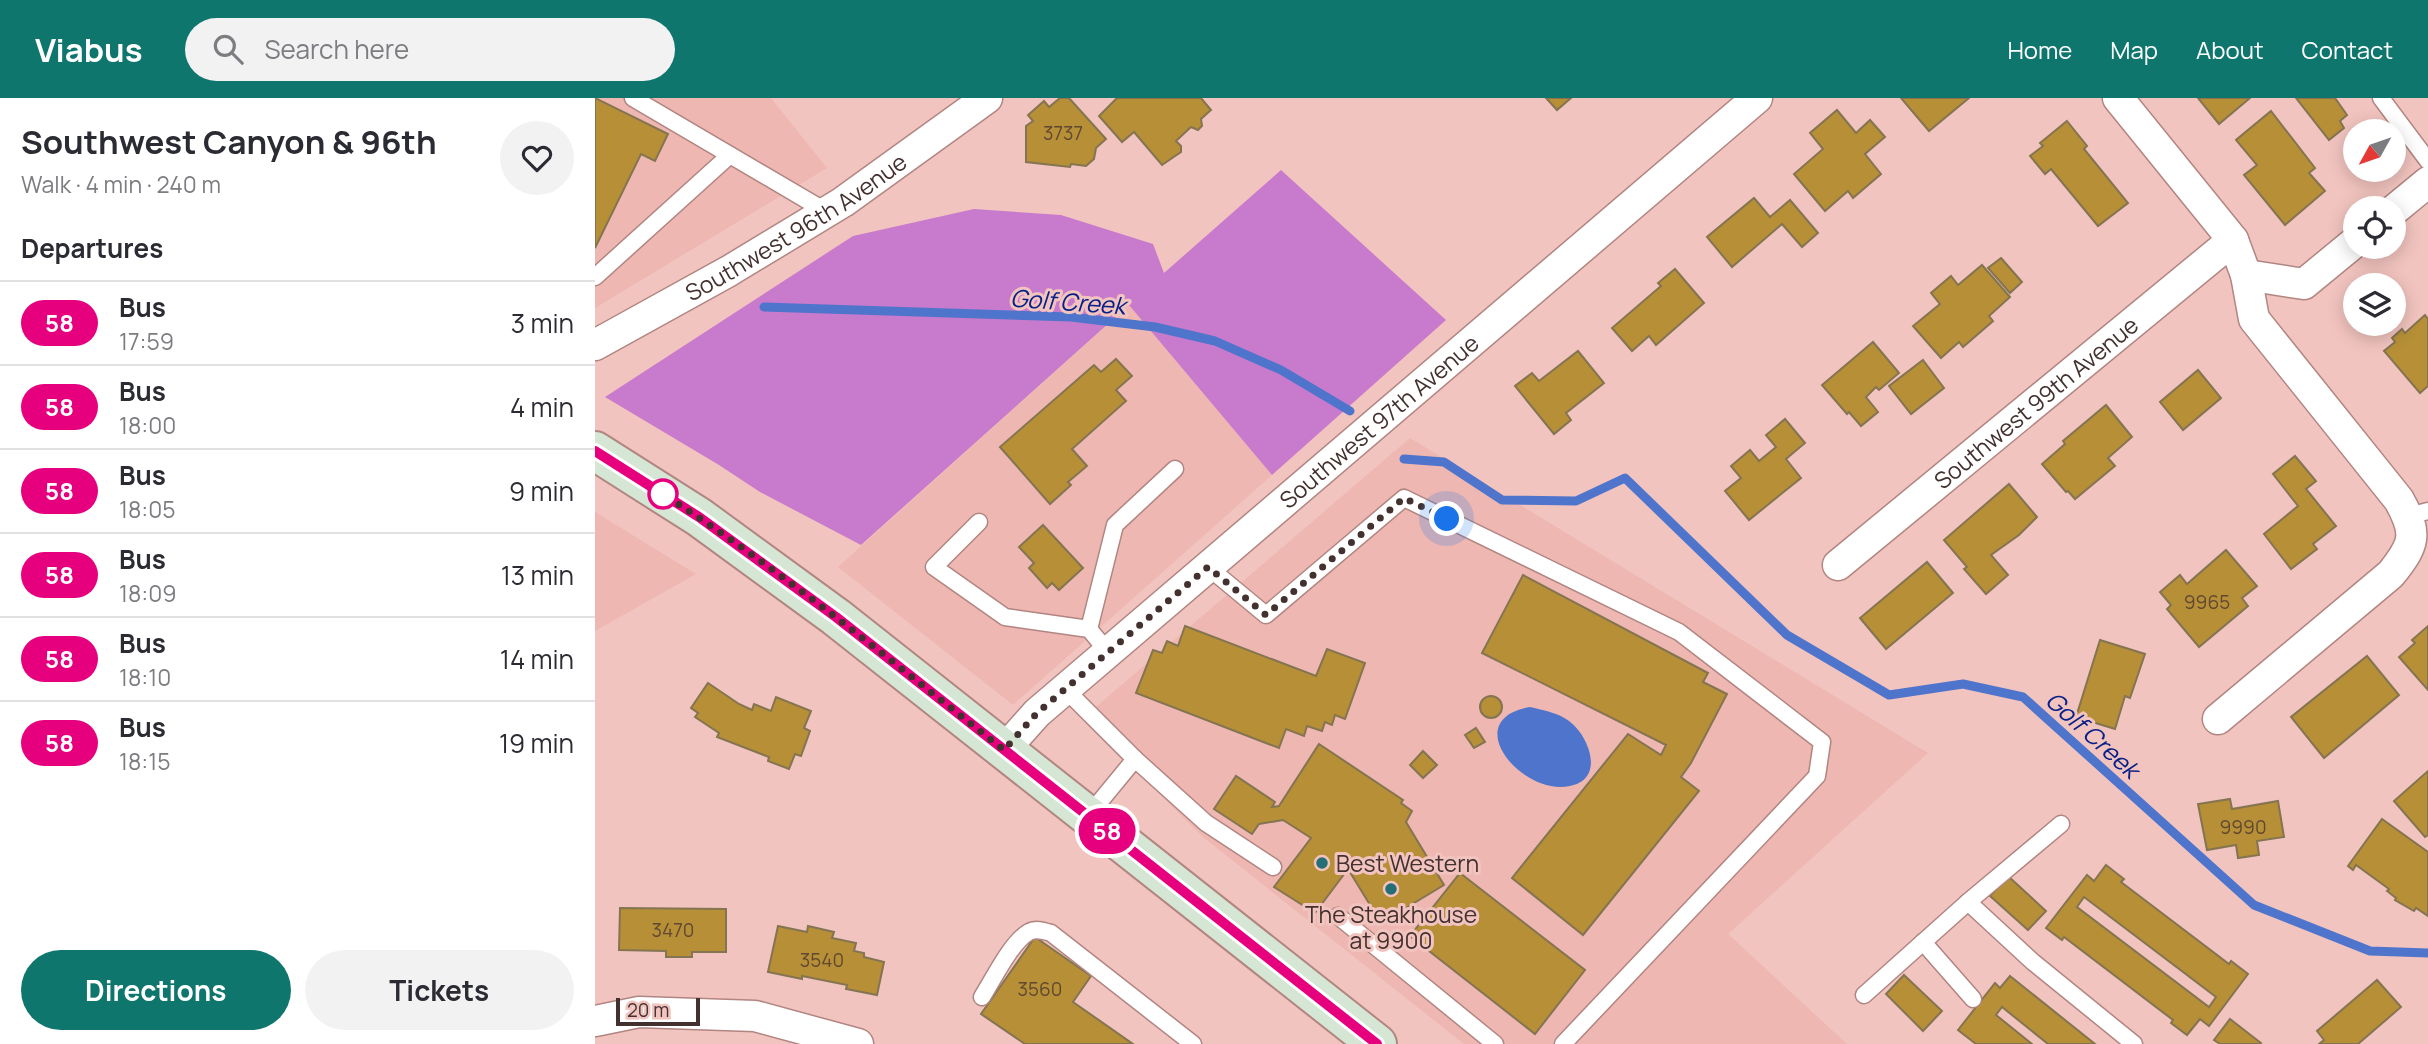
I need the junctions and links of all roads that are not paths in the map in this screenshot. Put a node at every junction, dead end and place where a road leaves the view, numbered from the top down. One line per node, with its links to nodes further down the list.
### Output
1 (633, 98): 6 (lane)
2 (988, 98): 10 (street, Southwest 96th Avenue)
3 (1757, 98): 21 (street, Southwest 97th Avenue)
4 (2118, 98): 11 (street)
5 (2381, 98): 7 (lane)
6 (730, 155): 10 (lane); 14 (lane)
7 (2428, 161)
8 (2428, 182): 9 (street)
9 (2406, 200)
10 (827, 212): 15 (street, Southwest 96th Avenue)
11 (2233, 240): 13 (street); 20 (street, Southwest 99th Avenue)
12 (2343, 252): 13 (street)
13 (2246, 275): 18 (street)
14 (595, 276)
15 (595, 345)
16 (595, 451): 26 (main road)
17 (1175, 470): 22 (lane)
18 (2418, 513): 25 (street)
19 (979, 522): 22 (lane)
20 (1838, 565)
21 (1208, 567): 23 (street, Southwest 97th Avenue); 42 (lane)
22 (1089, 629): 23 (lane)
23 (1108, 652): 24 (street, Southwest 97th Avenue)
24 (1065, 689): 26 (street, Southwest 97th Avenue); 27 (lane)
25 (2218, 719)
26 (1004, 750): 28 (main road)
27 (1135, 759): 28 (lane); 30 (lane)
28 (1088, 816): 40 (main road)
29 (2061, 824): 31 (lane)
30 (1273, 867)
31 (1968, 902): 33 (lane); 43 (lane)
32 (1338, 916): 41 (lane)
33 (1923, 942): 34 (lane); 36 (lane)
34 (1864, 995)
35 (982, 997): 39 (lane)
36 (1973, 999)
37 (595, 1021): 38 (street)
38 (858, 1044)
39 (1193, 1044)
40 (1377, 1044)
41 (1495, 1044)
42 (1563, 1044)
43 (2134, 1044)

